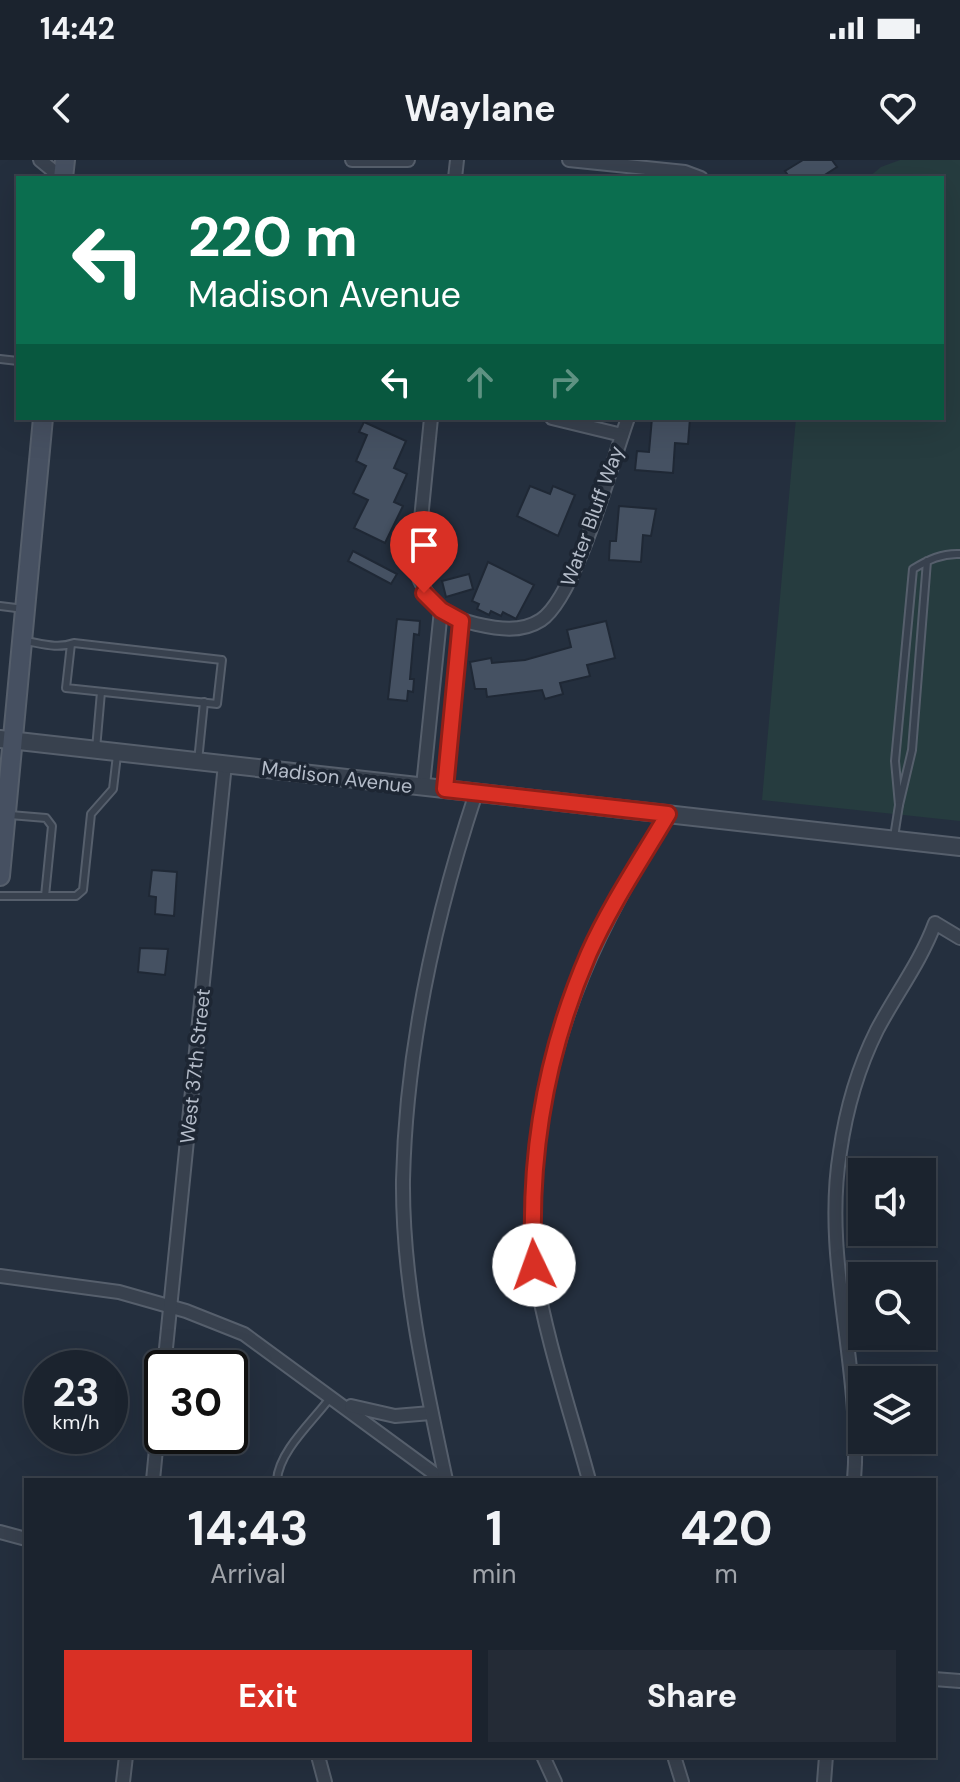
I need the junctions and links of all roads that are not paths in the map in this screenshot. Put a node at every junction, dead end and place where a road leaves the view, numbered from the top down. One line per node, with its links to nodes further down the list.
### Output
1 (40, 160): 6 (street)
2 (352, 160): 5 (street)
3 (408, 160): 5 (street)
4 (569, 160): 7 (street)
5 (392, 161)
6 (60, 176)
7 (696, 176)
8 (43, 420): 16 (main road)
9 (431, 420): 17 (street)
10 (560, 420): 12 (street)
11 (627, 420): 12 (street, Water Bluff Way)
12 (622, 435): 18 (street, Water Bluff Way)
13 (960, 554): 14 (lane)
14 (927, 561): 31 (lane); 31 (lane)
15 (0, 606): 16 (lane)
16 (25, 609): 19 (main road)
17 (441, 610): 18 (street, Water Bluff Way); 28 (street)
18 (461, 621): 29 (street)
19 (23, 640): 20 (lane); 23 (main road)
20 (71, 644): 21 (lane); 22 (lane)
21 (101, 692): 22 (lane); 24 (lane)
22 (204, 702): 26 (lane)
23 (7, 739): 24 (street, Madison Avenue); 33 (main road)
24 (96, 749): 25 (street, Madison Avenue)
25 (117, 752): 26 (street, Madison Avenue); 38 (lane)
26 (198, 761): 27 (street, Madison Avenue)
27 (225, 764): 28 (street, Madison Avenue); 41 (street, West 37th Street)
28 (423, 786): 29 (street, Madison Avenue)
29 (445, 789): 30 (street, Madison Avenue)
30 (476, 793): 32 (street, Madison Avenue); 44 (street)
31 (899, 805): 34 (lane)
32 (668, 814): 34 (street, Madison Avenue); 50 (street)
33 (6, 815): 36 (main road); 38 (lane)
34 (893, 839): 35 (street, Madison Avenue)
35 (960, 847)
36 (0, 876)
37 (0, 896): 38 (lane)
38 (45, 896)
39 (960, 938): 51 (street)
40 (0, 1276): 41 (street)
41 (170, 1306): 42 (street, West 37th Street); 43 (street)
42 (166, 1350)
43 (336, 1399): 44 (street); 47 (lane); 48 (street)
44 (431, 1413): 49 (street)
45 (156, 1454): 46 (street)
46 (153, 1478)
47 (277, 1478)
48 (441, 1478)
49 (444, 1478)
50 (588, 1478)
51 (854, 1478)
52 (0, 1532): 53 (street)
53 (24, 1538)
54 (936, 1679): 55 (street)
55 (960, 1681)
56 (126, 1758): 61 (street)
57 (544, 1758): 63 (street)
58 (675, 1758): 64 (street)
59 (826, 1758): 65 (street)
60 (320, 1760): 62 (street)
61 (123, 1782)
62 (325, 1782)
63 (555, 1782)
64 (682, 1782)
65 (824, 1782)

